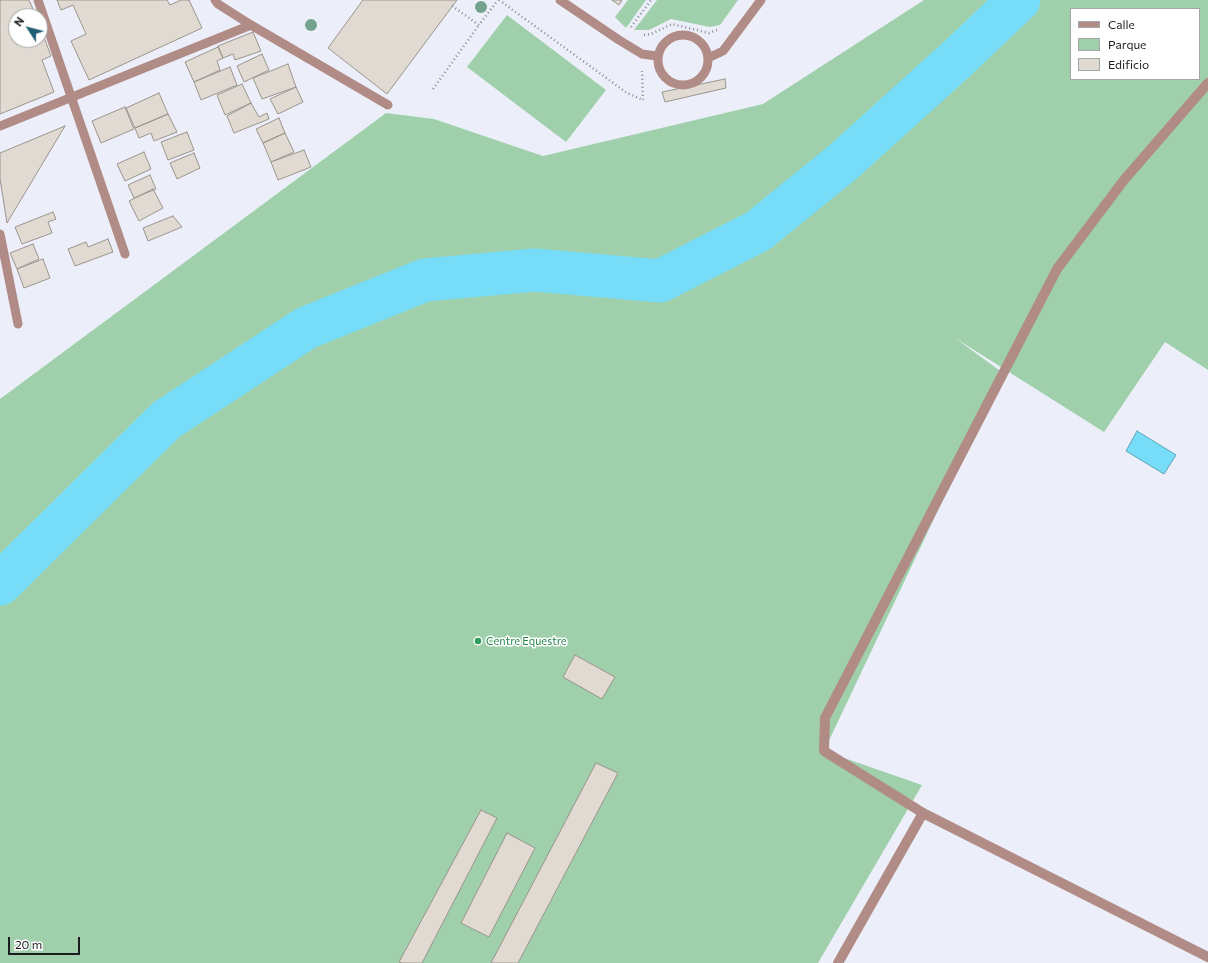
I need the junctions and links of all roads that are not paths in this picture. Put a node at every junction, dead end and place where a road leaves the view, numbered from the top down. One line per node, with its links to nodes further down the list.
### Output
1 (38, 0): 9 (lane)
2 (214, 0): 5 (lane)
3 (560, 0): 6 (lane)
4 (761, 0): 7 (lane)
5 (251, 25): 9 (lane); 10 (lane)
6 (657, 56): 7 (lane); 7 (lane)
7 (708, 58)
8 (1208, 83): 15 (street)
9 (72, 97): 11 (lane); 13 (lane)
10 (388, 105)
11 (0, 126)
12 (0, 234): 14 (lane)
13 (125, 254)
14 (18, 324)
15 (923, 813): 16 (street); 17 (street)
16 (1208, 957)
17 (838, 963)

